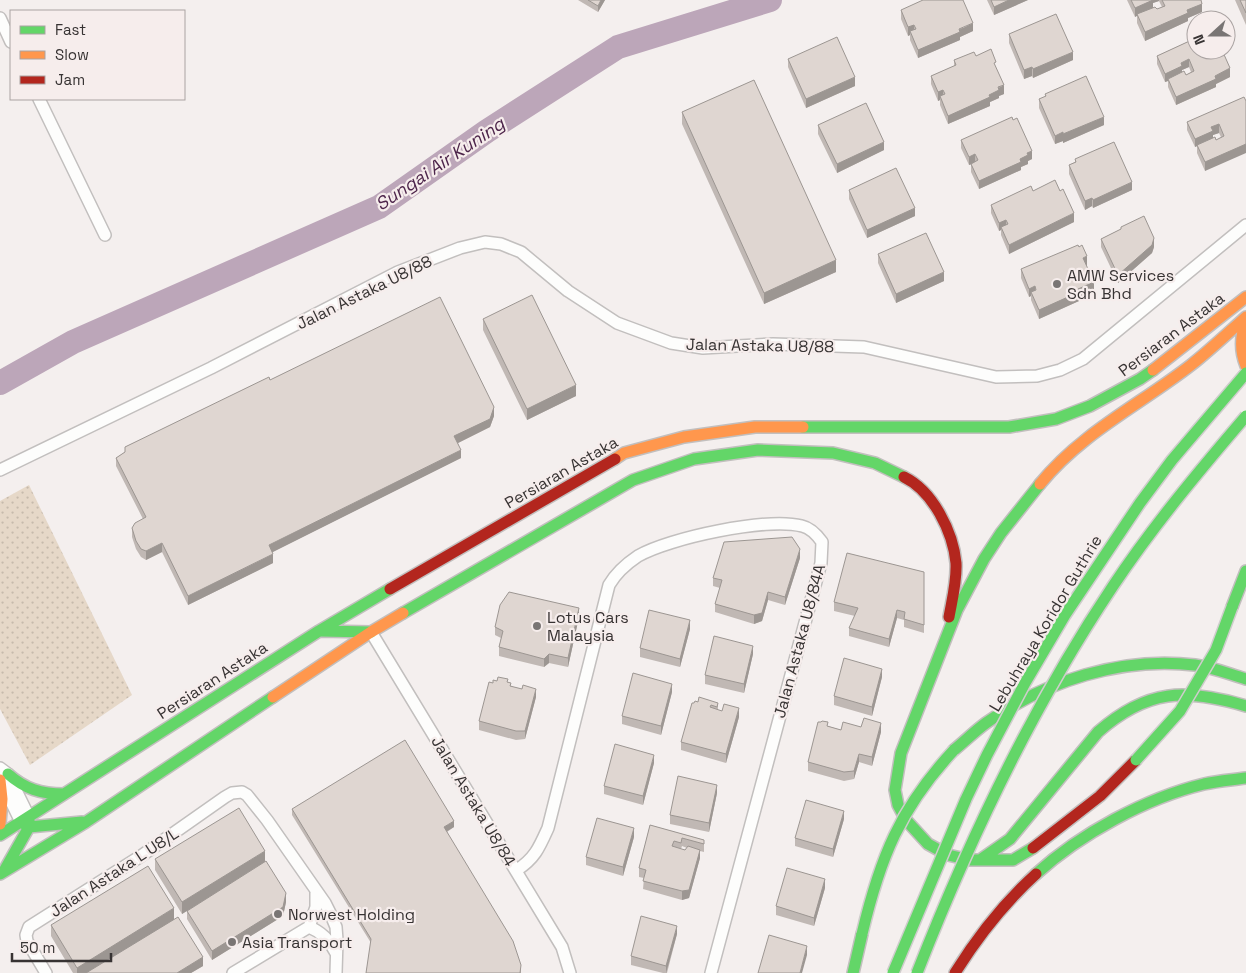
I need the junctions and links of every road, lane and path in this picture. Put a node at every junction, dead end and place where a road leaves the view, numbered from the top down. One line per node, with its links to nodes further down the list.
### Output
1 (0, 18): 2 (street)
2 (10, 40)
3 (39, 100): 5 (street)
4 (1246, 225): 12 (street, Jalan Astaka U8/88)
5 (105, 235)
6 (1246, 297): 14 (main road, Persiaran Astaka)
7 (1246, 317): 16 (main road)
8 (1246, 322): 9 (main road)
9 (1246, 366)
10 (1246, 372): 38 (main road, Lebuhraya Koridor Guthrie, bridge)
11 (1246, 416): 39 (main road, bridge)
12 (0, 470)
13 (1246, 571): 26 (main road, bridge)
14 (319, 631): 15 (main road); 21 (main road, Persiaran Astaka)
15 (371, 632): 16 (main road); 23 (main road); 27 (street, Jalan Astaka U8/84)
16 (946, 636): 26 (main road)
17 (1246, 679): 37 (main road, bridge)
18 (1246, 706): 26 (main road)
19 (2, 775): 21 (main road); 22 (street); 24 (main road)
20 (1246, 778): 40 (main road)
21 (64, 794): 22 (main road, Persiaran Astaka)
22 (26, 822): 23 (main road); 25 (main road, Persiaran Astaka); 28 (main road)
23 (86, 822): 28 (main road)
24 (0, 824)
25 (0, 835)
26 (980, 860)
27 (517, 870): 35 (street, Jalan Astaka U8/84); 36 (street, Jalan Astaka U8/84A)
28 (1, 874)
29 (316, 893): 30 (street); 31 (street); 32 (street, Jalan Astaka L U8/L)
30 (309, 928): 31 (street); 33 (street)
31 (336, 954): 34 (street)
32 (46, 973)
33 (233, 973)
34 (336, 973)
35 (570, 973)
36 (711, 973)
37 (854, 973)
38 (893, 973)
39 (917, 973)
40 (955, 973)

